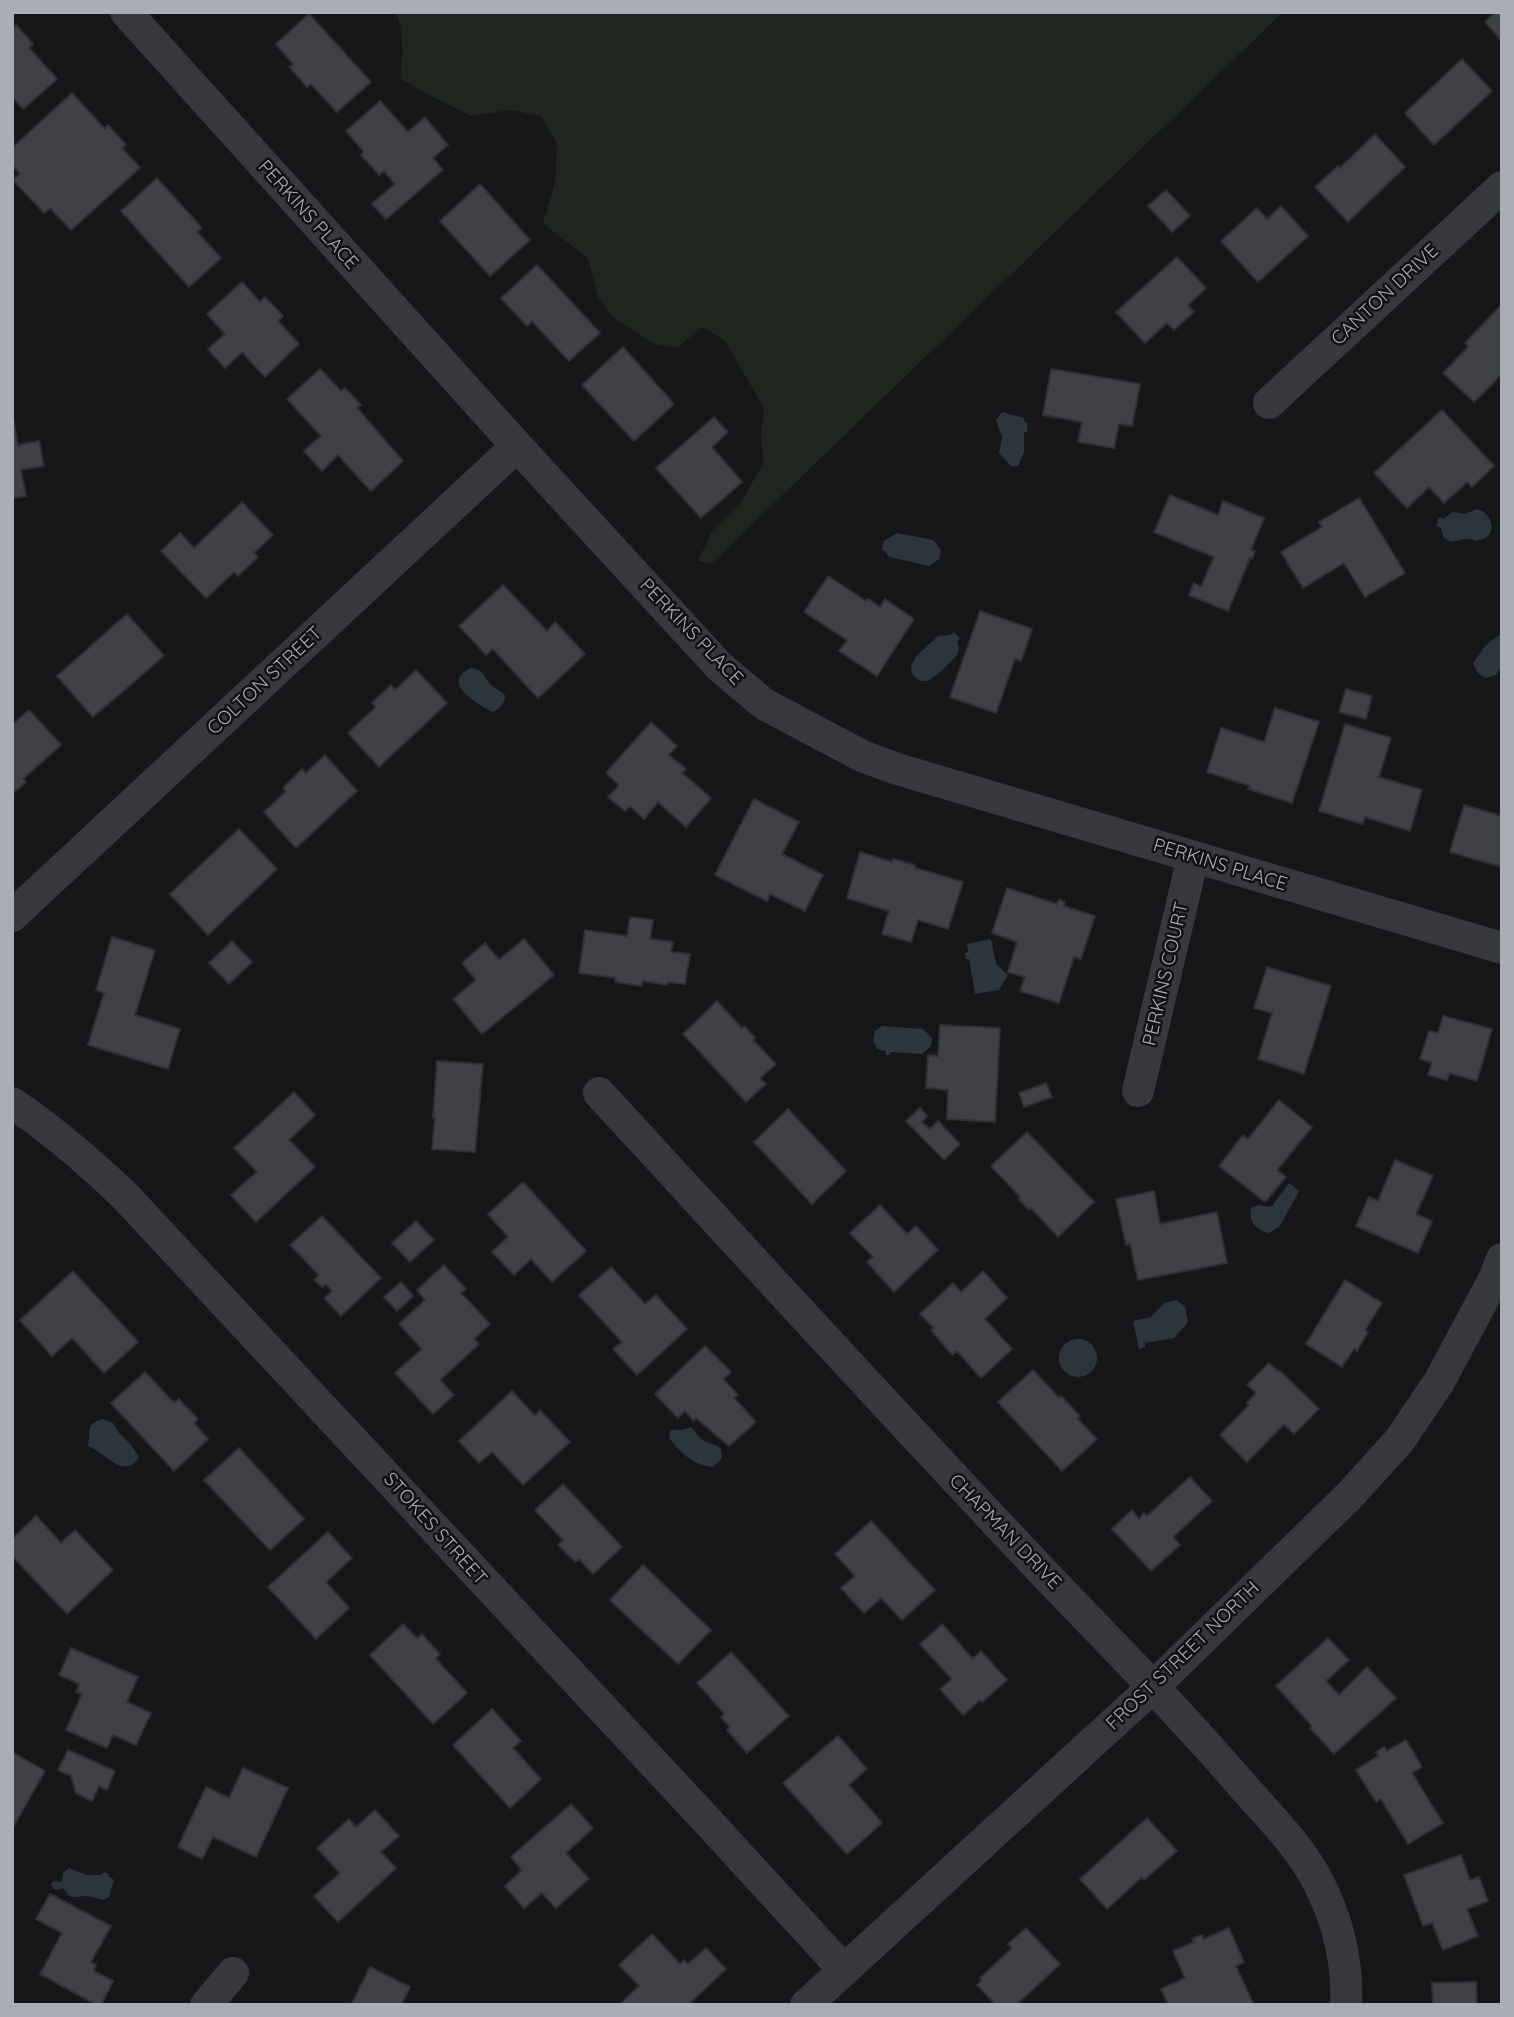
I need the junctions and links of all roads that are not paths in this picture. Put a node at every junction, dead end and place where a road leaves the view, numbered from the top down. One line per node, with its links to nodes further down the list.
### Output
1 (125, 12): 4 (street, PERKINS PLACE)
2 (1502, 187): 3 (street, CANTON DRIVE)
3 (1269, 403)
4 (517, 446): 5 (street, PERKINS PLACE); 6 (street, COLTON STREET)
5 (1193, 857): 7 (street, PERKINS PLACE); 8 (street, PERKINS COURT)
6 (12, 916)
7 (1502, 948)
8 (1138, 1091)
9 (600, 1093): 12 (street, CHAPMAN DRIVE)
10 (12, 1103): 13 (street, STOKES STREET)
11 (1502, 1259): 12 (street, FROST STREET NORTH)
12 (1153, 1686): 13 (street, FROST STREET NORTH); 17 (street, CHAPMAN DRIVE)
13 (844, 1970): 16 (street, FROST STREET NORTH)
14 (233, 1973): 15 (street)
15 (206, 2005)
16 (806, 2005)
17 (1346, 2005)

